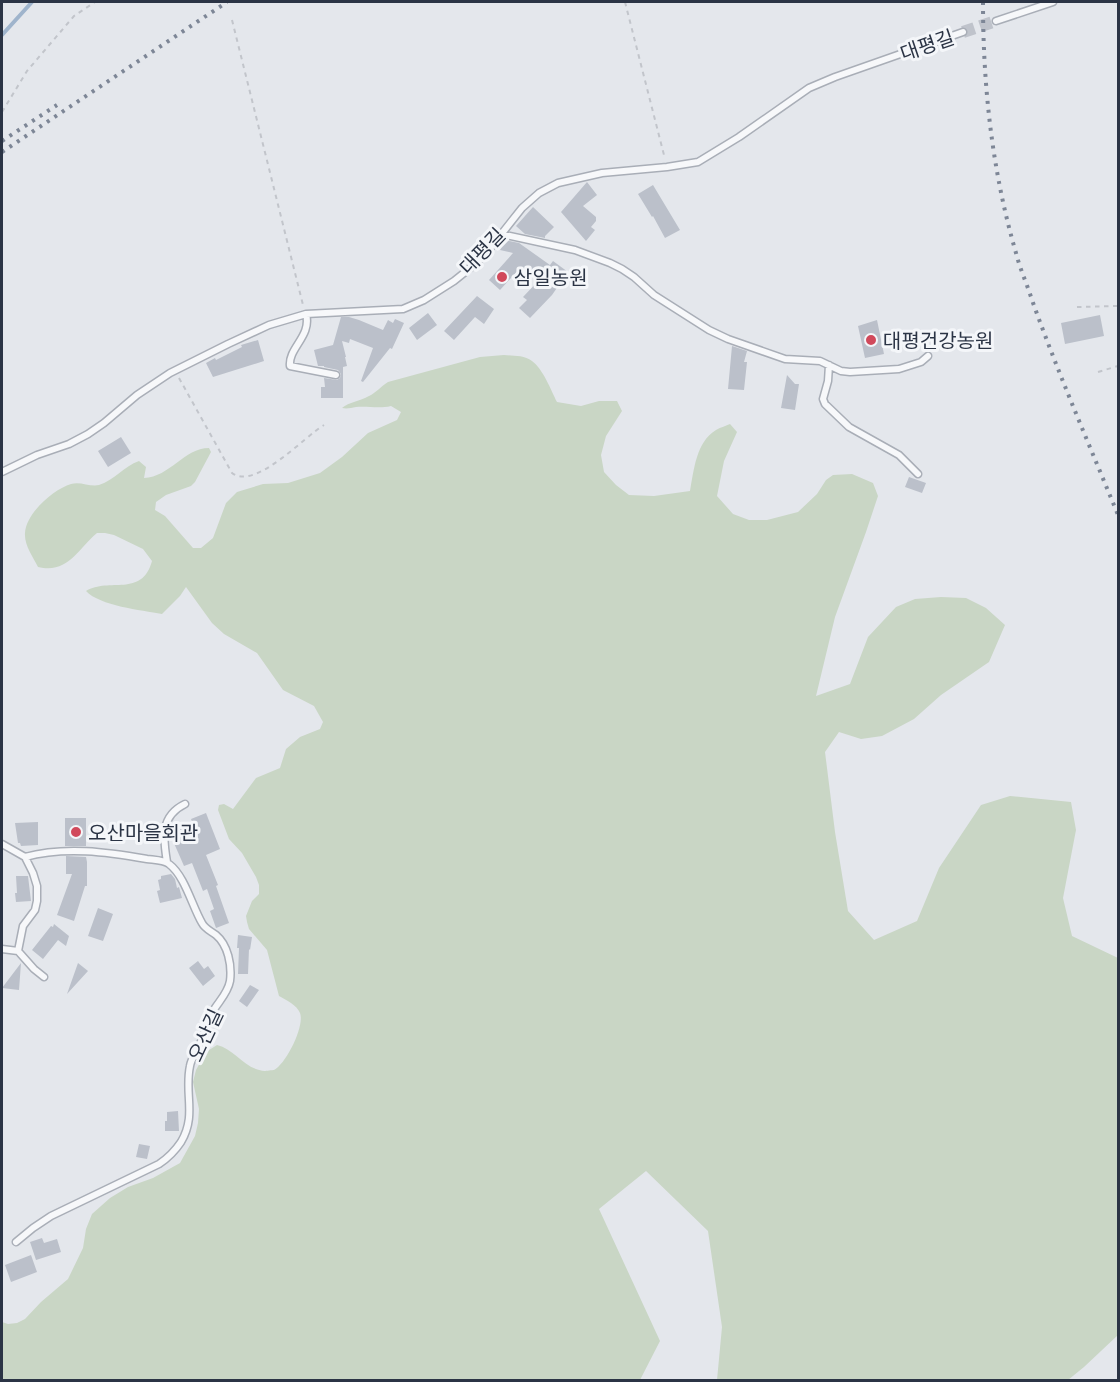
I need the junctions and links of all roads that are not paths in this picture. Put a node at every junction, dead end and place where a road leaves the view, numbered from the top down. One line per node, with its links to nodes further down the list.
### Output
1 (1053, 2): 2 (lane)
2 (996, 21)
3 (963, 33): 4 (lane, 대평길)
4 (501, 234): 5 (lane, 대평길); 7 (lane)
5 (306, 314): 8 (lane); 9 (lane, 대평길)
6 (928, 356): 7 (lane)
7 (829, 365): 10 (lane)
8 (336, 375)
9 (2, 472)
10 (918, 474)
11 (185, 804): 14 (lane)
12 (2, 844): 13 (lane)
13 (26, 857): 14 (lane); 16 (lane)
14 (167, 862): 18 (lane, 오산길)
15 (2, 950): 16 (lane)
16 (18, 951): 17 (lane)
17 (44, 976)
18 (16, 1242)

